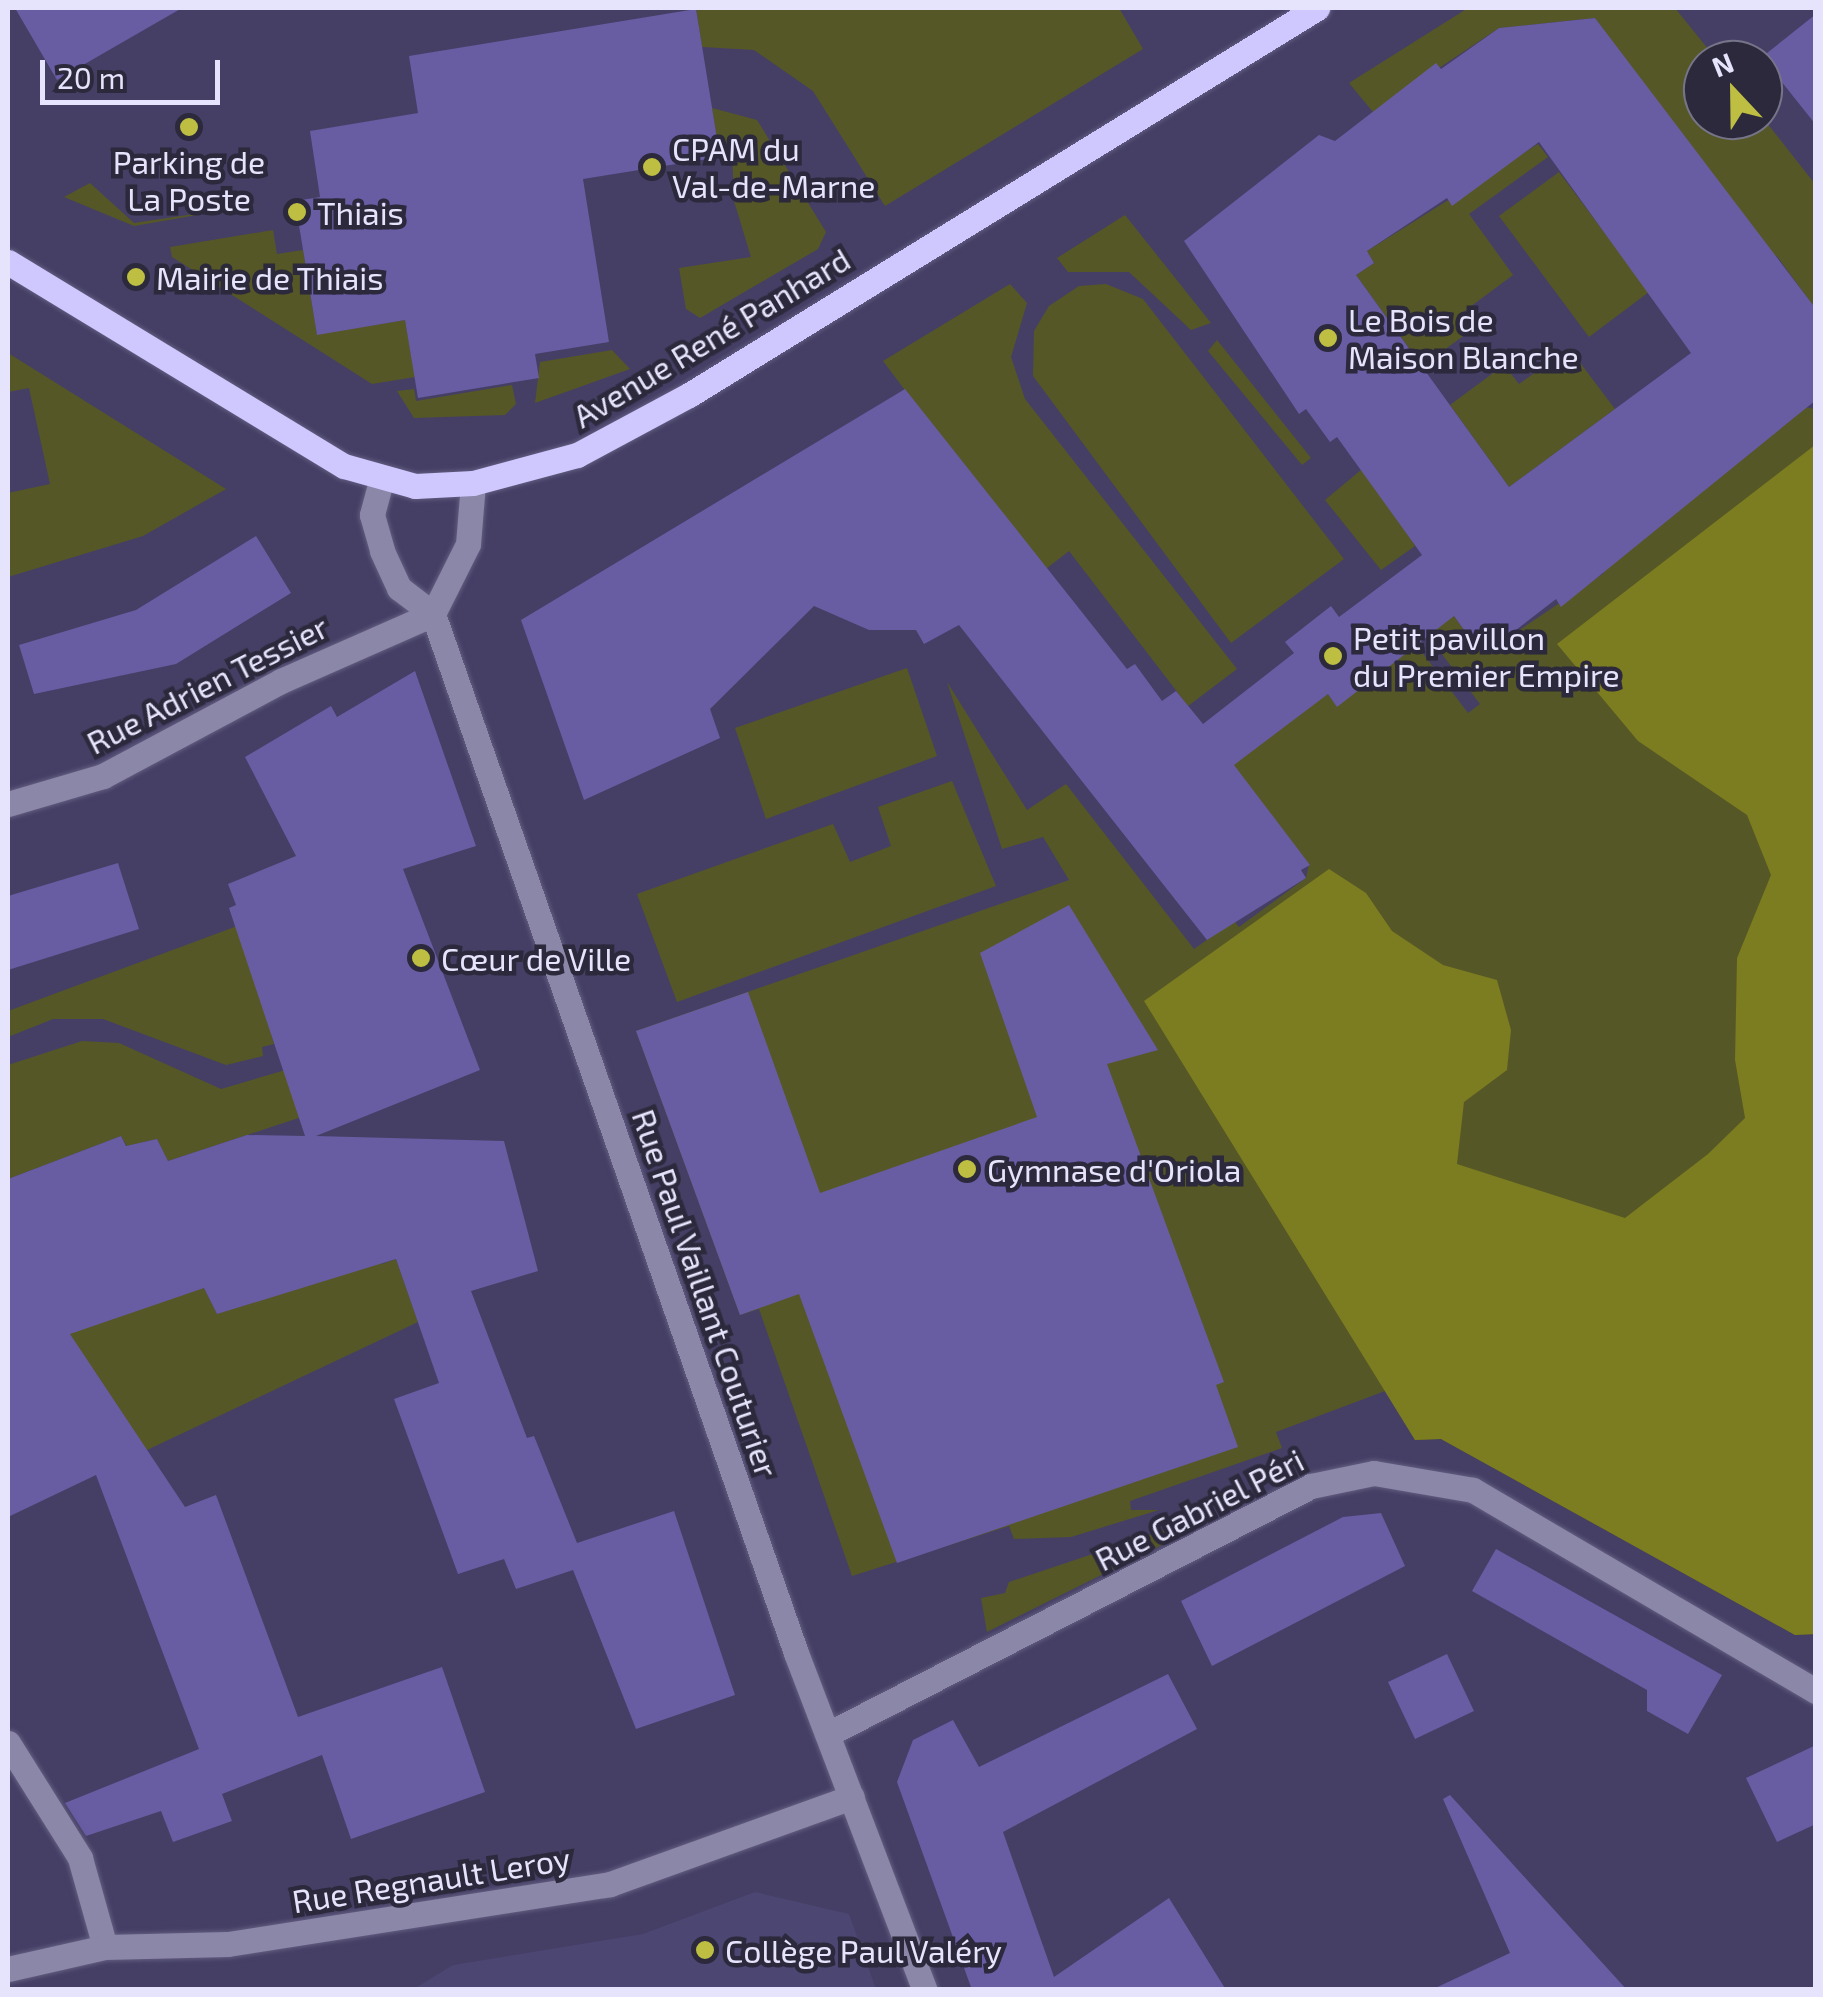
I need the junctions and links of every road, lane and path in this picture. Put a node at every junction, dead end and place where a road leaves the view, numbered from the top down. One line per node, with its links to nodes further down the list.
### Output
1 (1317, 8): 4 (main road, Avenue René Panhard)
2 (8, 262): 3 (main road, Avenue René Panhard)
3 (381, 480): 4 (main road, Avenue René Panhard); 5 (street, Rue Paul Vaillant Couturier)
4 (472, 483): 5 (street)
5 (432, 614): 6 (street, Rue Adrien Tessier); 8 (street, Rue Paul Vaillant Couturier)
6 (8, 804)
7 (1812, 1684): 8 (street, Rue Gabriel Péri)
8 (828, 1734): 10 (street, Rue Paul Vaillant Couturier)
9 (8, 1744): 11 (street)
10 (852, 1797): 11 (street, Rue Regnault Leroy); 13 (street, Rue Paul Vaillant Couturier)
11 (104, 1947): 12 (street, Rue Regnault Leroy)
12 (8, 1969)
13 (925, 1990)

